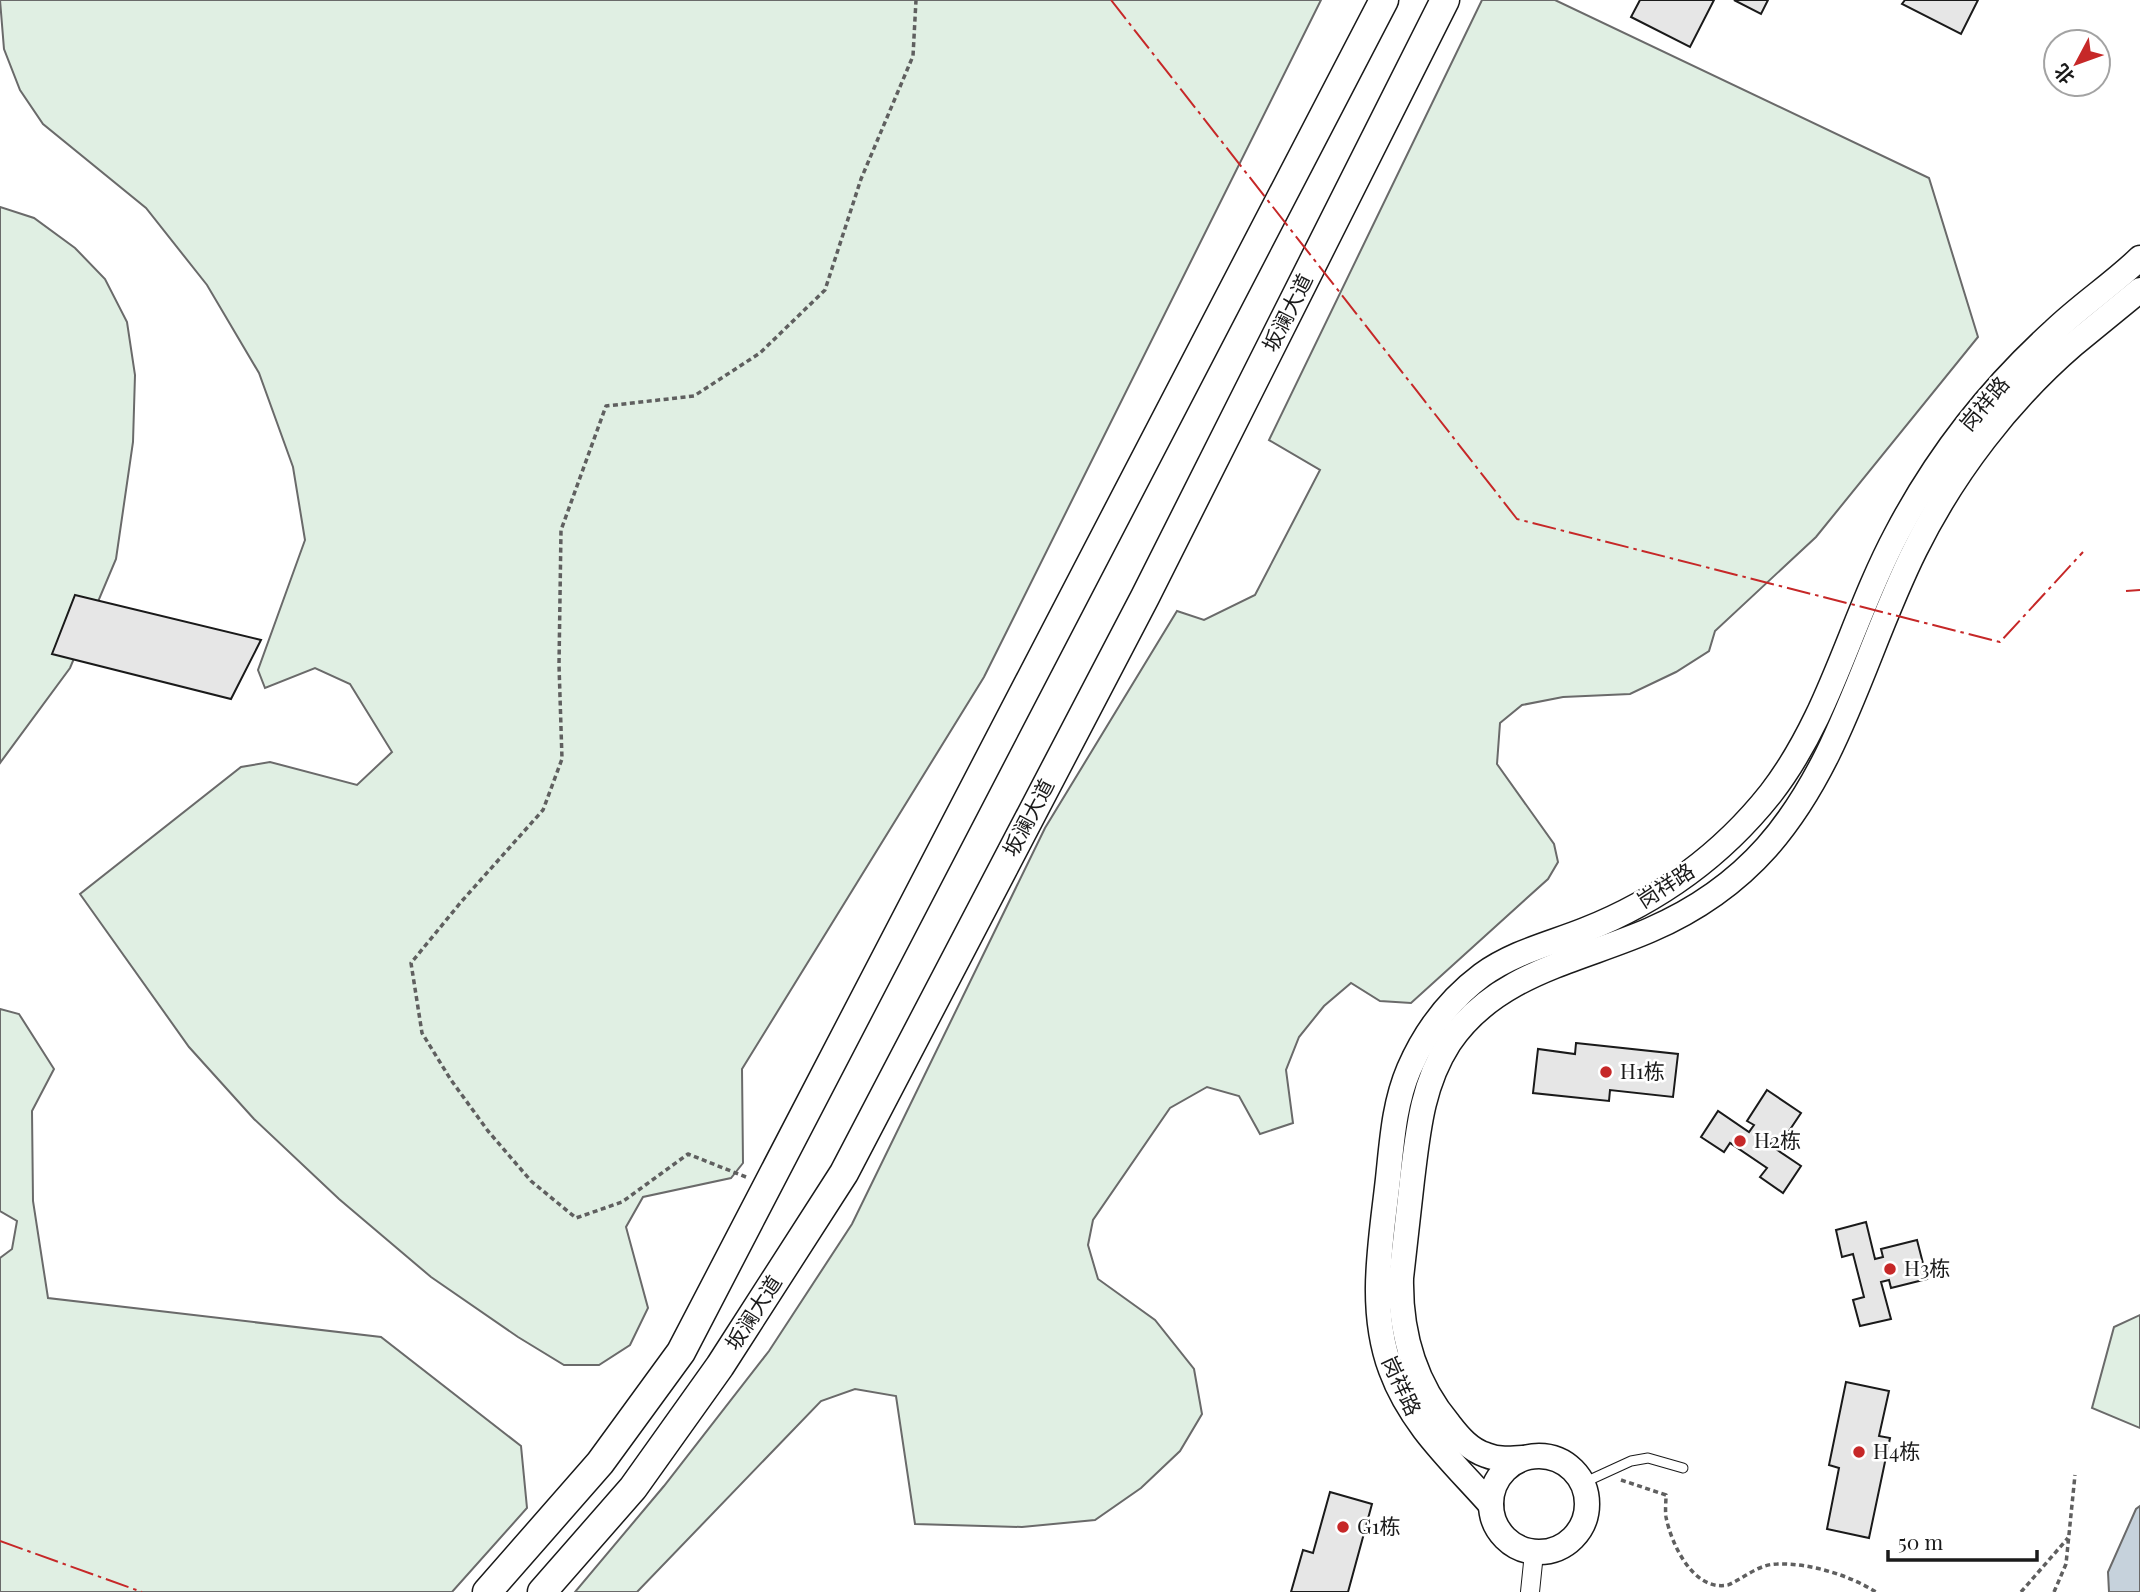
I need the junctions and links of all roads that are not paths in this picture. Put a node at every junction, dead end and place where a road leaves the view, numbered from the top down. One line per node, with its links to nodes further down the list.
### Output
1 (1384, 0): 10 (main road, 坂澜大道)
2 (1445, 0): 11 (main road, 坂澜大道)
3 (2140, 258): 8 (street, 岗祥路)
4 (2140, 290): 5 (street, 岗祥路)
5 (1524, 1458): 7 (street); 8 (street)
6 (1683, 1468): 7 (lane)
7 (1583, 1483): 9 (street)
8 (1491, 1505): 9 (street)
9 (1534, 1553): 12 (street)
10 (486, 1592)
11 (542, 1592)
12 (1530, 1592)

